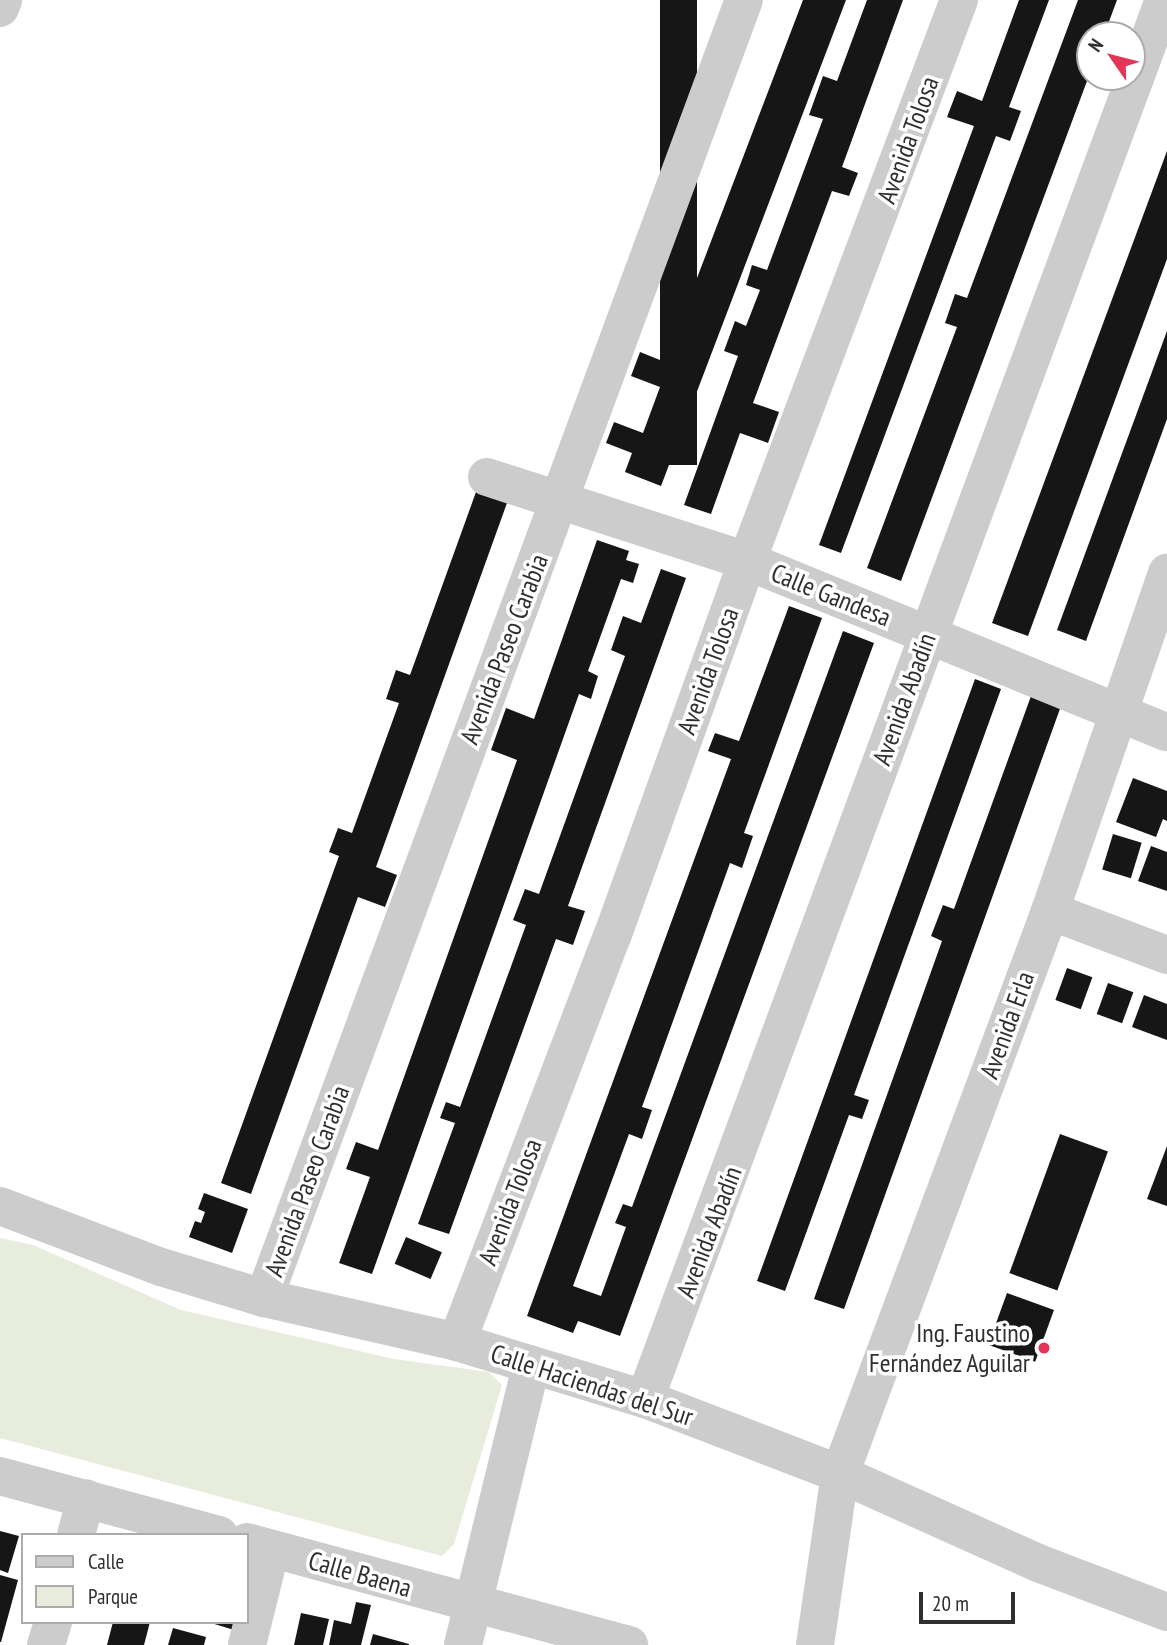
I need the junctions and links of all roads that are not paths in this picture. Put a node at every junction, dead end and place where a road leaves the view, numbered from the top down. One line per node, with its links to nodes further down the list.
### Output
1 (3, 0): 5 (street)
2 (744, 0): 7 (street, Avenida Paseo Carabia)
3 (959, 0): 8 (street, Avenida Tolosa)
4 (1164, 0): 10 (street, Avenida Abadín)
5 (0, 8)
6 (487, 477): 7 (street, Calle Gandesa)
7 (559, 502): 8 (street, Calle Gandesa); 16 (street, Avenida Paseo Carabia)
8 (747, 561): 10 (street, Calle Gandesa); 17 (street, Avenida Tolosa)
9 (1167, 573): 11 (street, Avenida Erla)
10 (927, 633): 11 (street, Calle Gandesa); 19 (street, Avenida Abadín)
11 (1119, 713): 12 (street, Calle Gandesa); 13 (street, Avenida Erla)
12 (1167, 732)
13 (1050, 911): 14 (street); 20 (street, Avenida Erla)
14 (1167, 955)
15 (0, 1206): 16 (street, Calle Haciendas del Sur)
16 (264, 1298): 17 (street, Calle Haciendas del Sur)
17 (457, 1342): 18 (street, Calle Haciendas del Sur)
18 (531, 1365): 19 (street, Calle Haciendas del Sur); 26 (street)
19 (645, 1399): 20 (street, Calle Haciendas del Sur)
20 (840, 1474): 27 (street, Calle Haciendas del Sur); 33 (street, Avenida Erla)
21 (0, 1476): 22 (street)
22 (86, 1498): 23 (street); 24 (street)
23 (77, 1533)
24 (212, 1533)
25 (259, 1546): 26 (street, Calle Baena); 30 (street)
26 (473, 1607): 31 (street); 32 (street, Calle Baena)
27 (1167, 1612)
28 (51, 1624): 29 (street)
29 (46, 1645)
30 (247, 1645)
31 (463, 1645)
32 (629, 1645)
33 (815, 1645)

